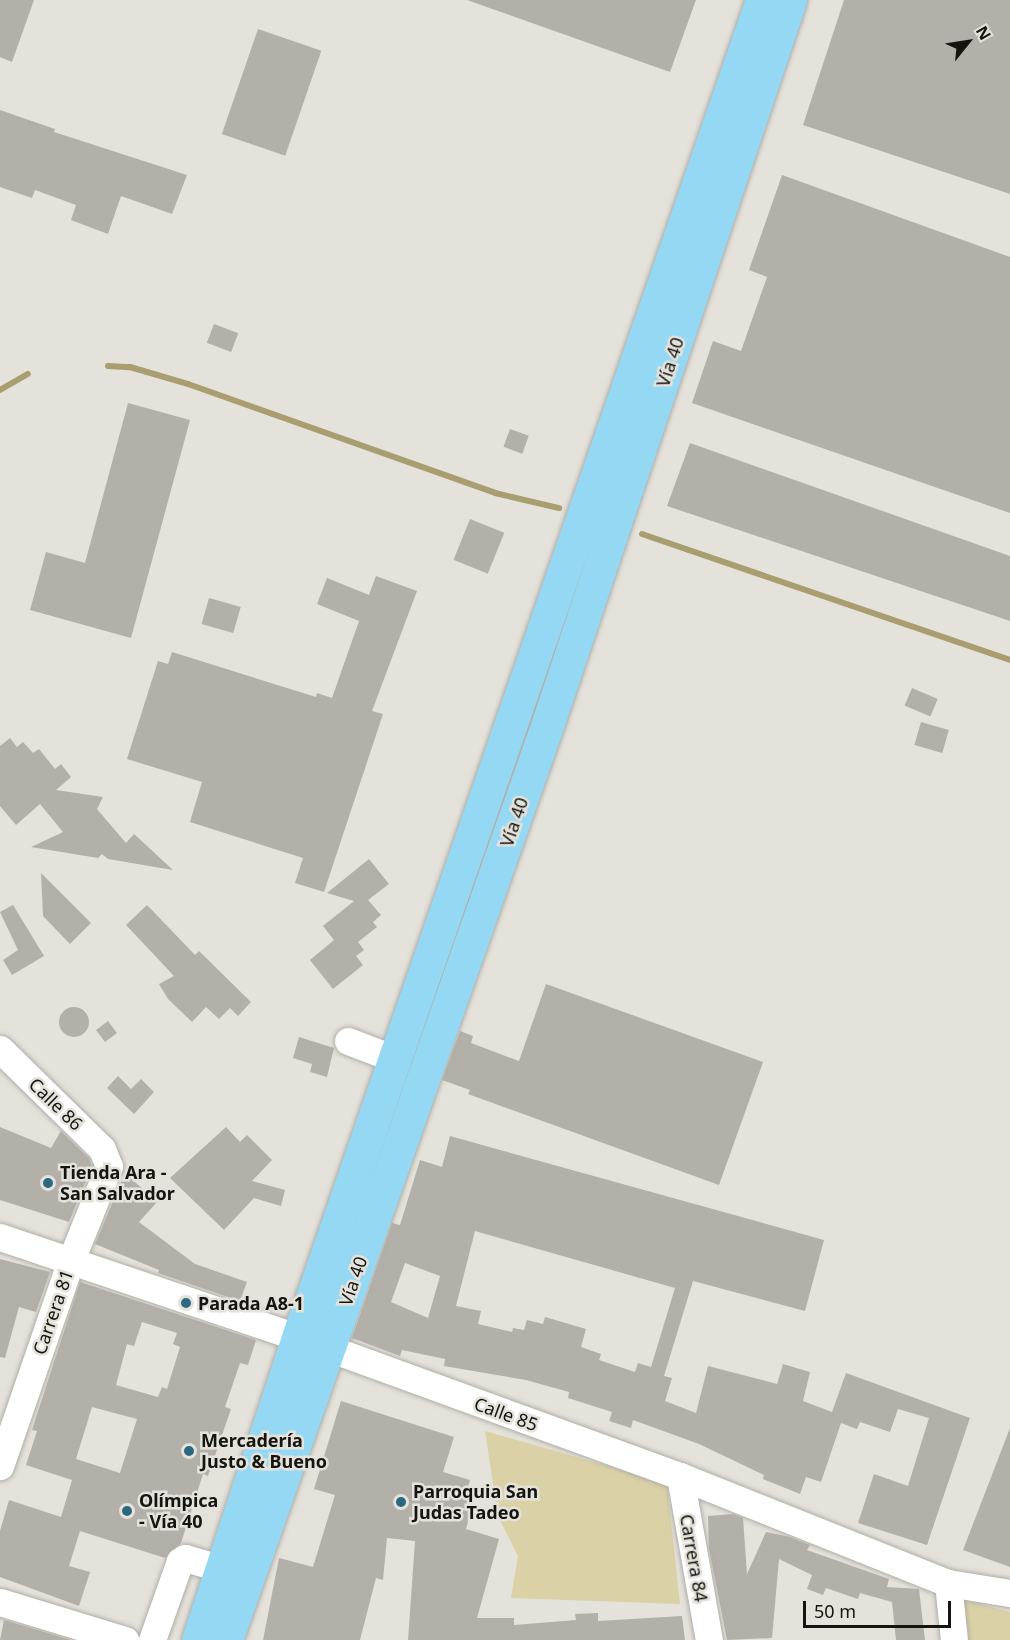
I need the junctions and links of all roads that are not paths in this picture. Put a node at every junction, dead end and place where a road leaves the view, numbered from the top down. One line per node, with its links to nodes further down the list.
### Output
1 (762, 0): 3 (highway, Vía 40)
2 (790, 0): 3 (highway, Vía 40)
3 (735, 117): 6 (highway, Vía 40); 11 (highway, Vía 40)
4 (348, 1041): 6 (street)
5 (0, 1049): 7 (street, Calle 86)
6 (395, 1059): 10 (highway, Vía 40)
7 (109, 1160): 9 (street, Carrera 81)
8 (0, 1237): 9 (street, Calle 85)
9 (72, 1260): 10 (street, Calle 85); 12 (street, Carrera 81)
10 (298, 1337): 11 (street, Calle 85); 14 (highway, Vía 40)
11 (329, 1349): 13 (street, Calle 85); 21 (highway, Vía 40)
12 (0, 1466)
13 (680, 1476): 15 (street, Calle 85); 22 (street, Carrera 84)
14 (221, 1568): 19 (street); 20 (highway, Vía 40)
15 (948, 1583): 16 (street, Calle 85); 23 (street)
16 (1010, 1593)
17 (0, 1602): 18 (street)
18 (125, 1640)
19 (152, 1640)
20 (198, 1640)
21 (226, 1640)
22 (709, 1640)
23 (954, 1640)

